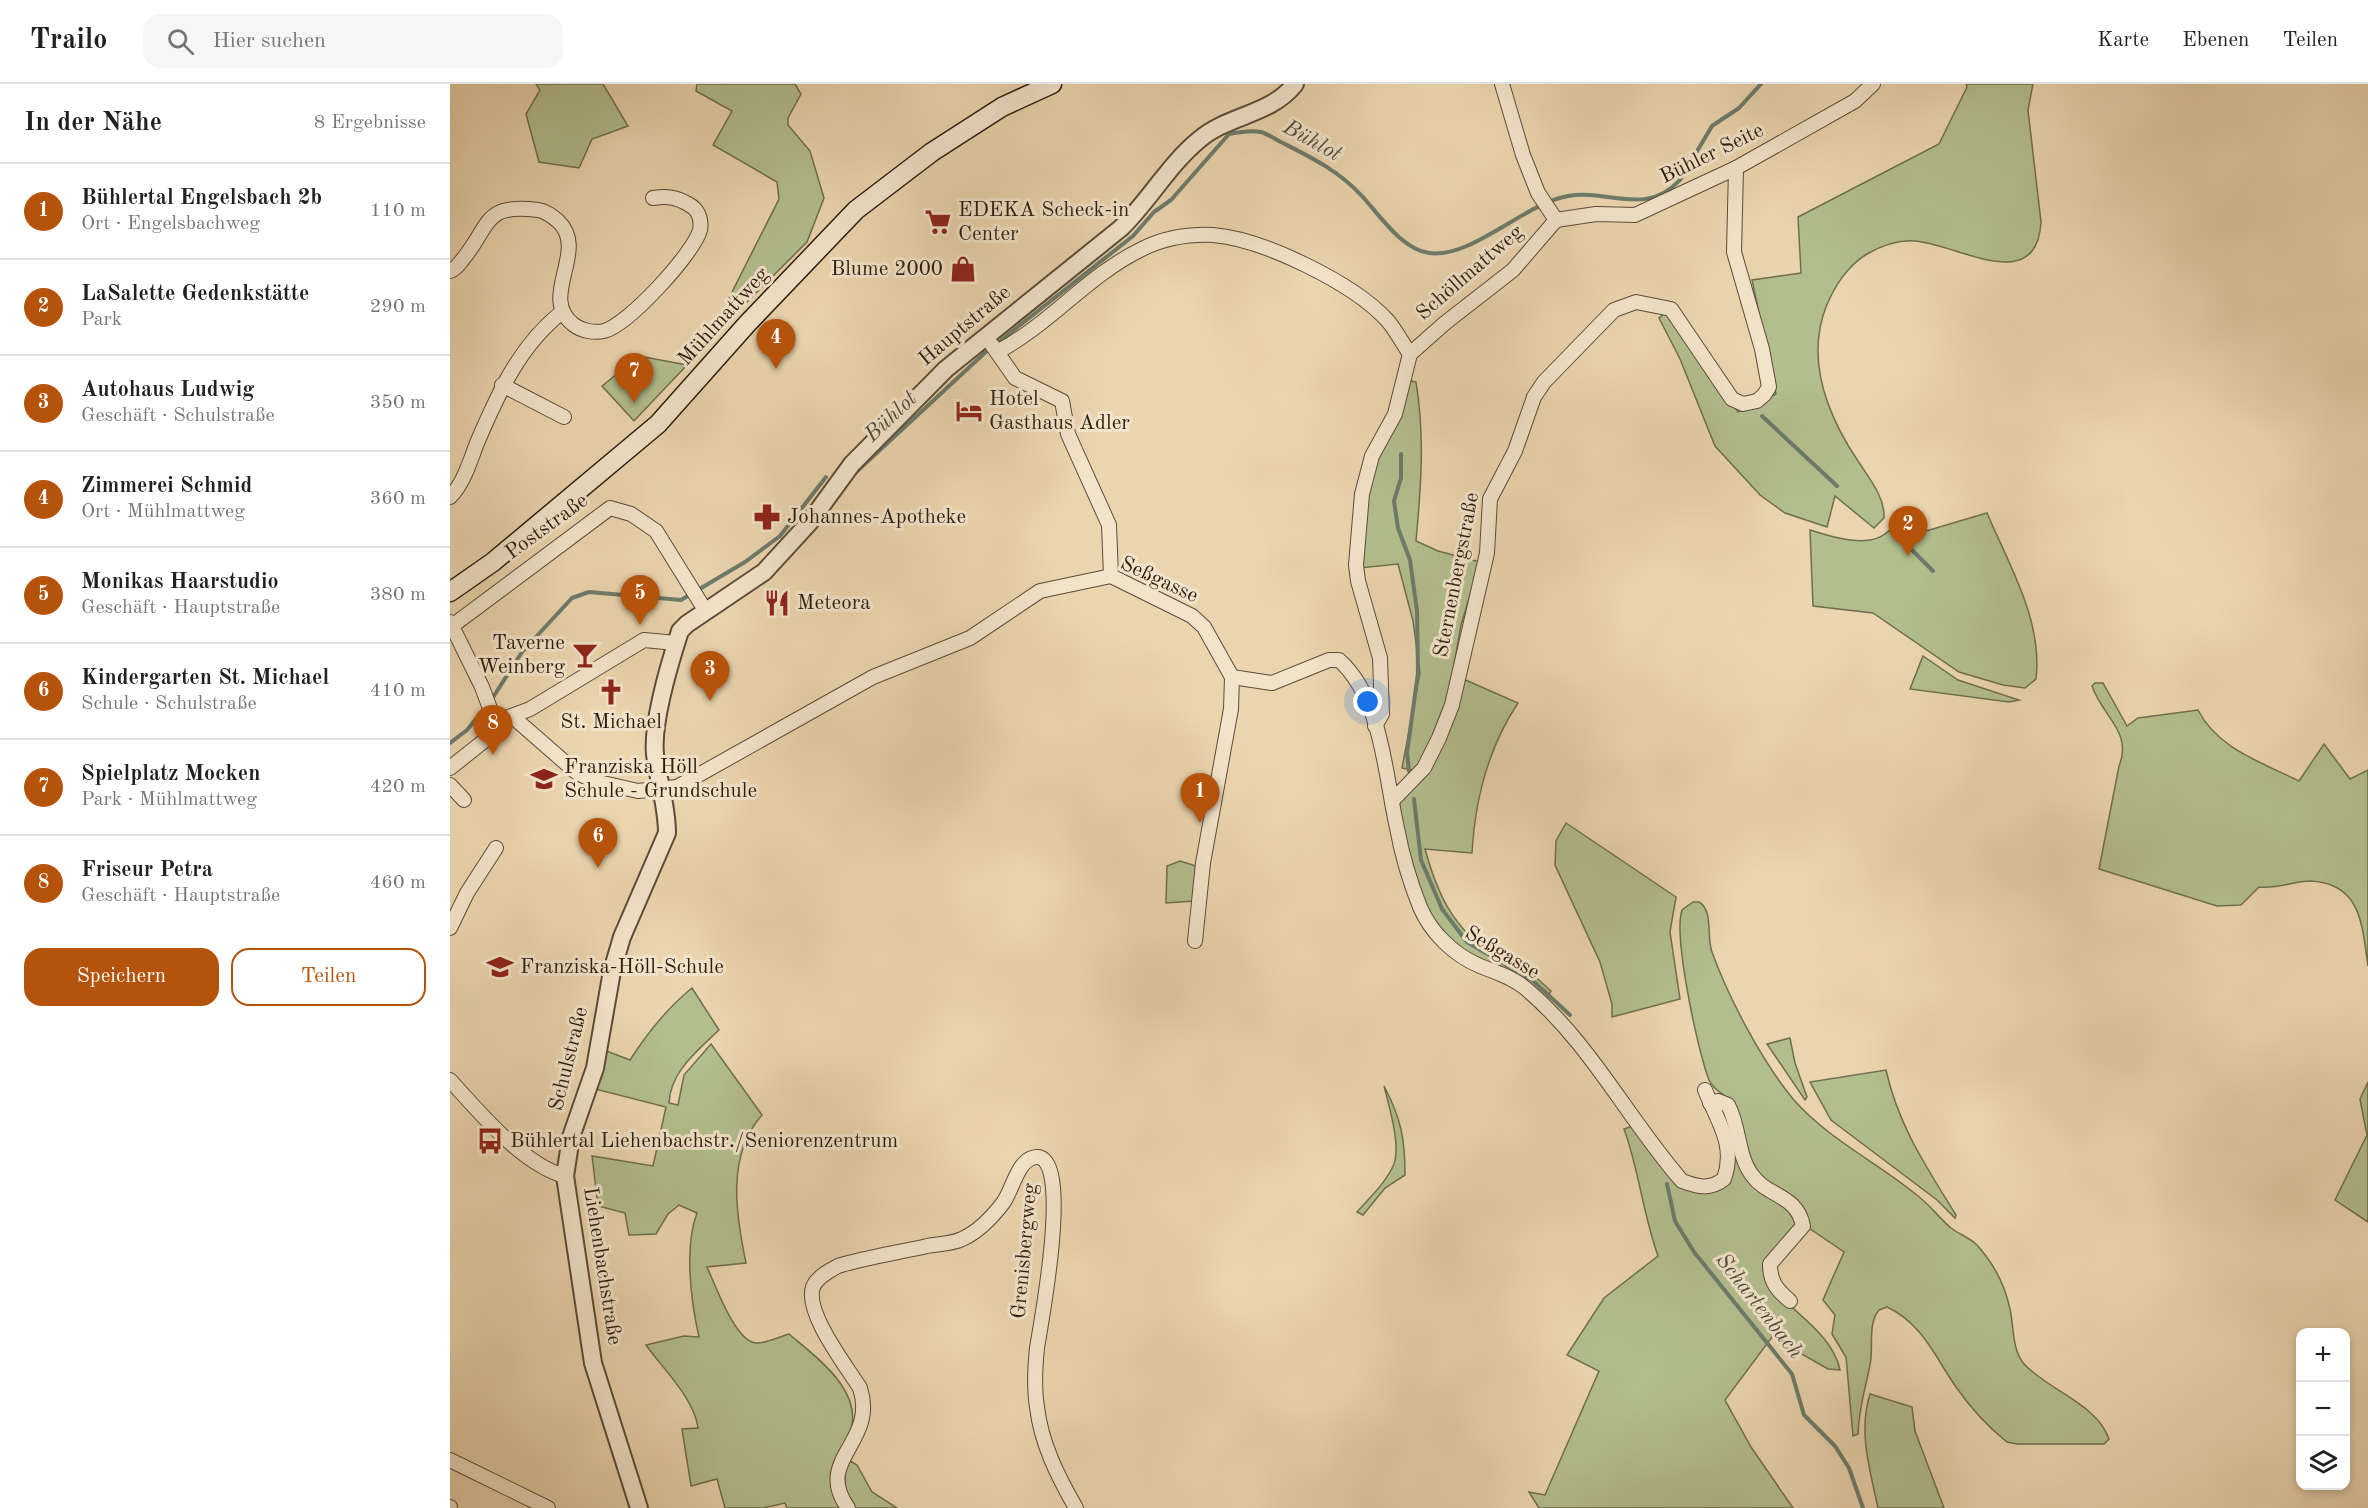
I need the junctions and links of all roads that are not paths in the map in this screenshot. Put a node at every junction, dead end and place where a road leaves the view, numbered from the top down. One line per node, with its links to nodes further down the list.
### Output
1 (1052, 84): 16 (main road, Mühlmattweg)
2 (1295, 84): 10 (street, Hauptstraße)
3 (1506, 84): 7 (street)
4 (1873, 84): 5 (street, Bühler Seite)
5 (1736, 168): 7 (street, Bühler Seite); 28 (street, Sternenbergstraße)
6 (653, 198): 9 (street)
7 (1553, 216): 11 (street, Schöllmattweg)
8 (450, 271): 9 (street)
9 (562, 312): 12 (street)
10 (990, 343): 11 (street, Schöllmattweg); 15 (street); 17 (street, Hauptstraße)
11 (1410, 354): 23 (street)
12 (502, 385): 13 (street); 14 (street)
13 (564, 417)
14 (450, 497)
15 (1111, 576): 20 (street, Seßgasse); 26 (street, Seßgasse)
16 (450, 592)
17 (702, 606): 18 (street, Poststraße); 19 (street, Hauptstraße)
18 (451, 624): 21 (street)
19 (676, 643): 22 (street); 26 (street, Schulstraße)
20 (1232, 677): 23 (street, Seßgasse); 31 (street)
21 (494, 717): 22 (street); 24 (street)
22 (513, 717): 26 (street, Seßgasse)
23 (1375, 726): 28 (street, Seßgasse)
24 (450, 768)
25 (450, 785): 27 (street)
26 (662, 790): 33 (street, Schulstraße)
27 (464, 800)
28 (1392, 801): 34 (street, Seßgasse)
29 (496, 848): 30 (street)
30 (450, 928)
31 (1195, 941)
32 (450, 1080): 33 (street, Liehenbachstraße)
33 (565, 1176): 37 (street, Liehenbachstraße)
34 (1790, 1301)
35 (450, 1460): 36 (street)
36 (548, 1508)
37 (639, 1508)
38 (848, 1508): 39 (street, Grenisbergweg)
39 (1076, 1508)

